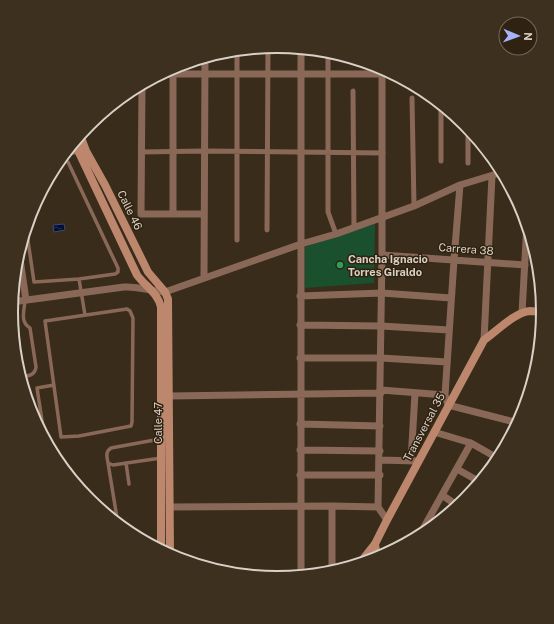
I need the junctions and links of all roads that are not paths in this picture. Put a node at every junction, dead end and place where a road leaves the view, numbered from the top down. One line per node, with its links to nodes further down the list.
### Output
1 (268, 54): 8 (street)
2 (302, 54): 9 (street)
3 (237, 56): 13 (street)
4 (328, 58): 10 (street)
5 (205, 64): 12 (street)
6 (181, 72): 12 (street)
7 (372, 72): 10 (street)
8 (268, 74): 9 (street); 13 (street); 28 (street)
9 (302, 74): 10 (street); 29 (street)
10 (328, 74): 30 (street)
11 (173, 75): 27 (street)
12 (205, 75): 13 (street); 24 (street)
13 (237, 75): 25 (street)
14 (382, 76): 32 (street)
15 (353, 91): 31 (street)
16 (142, 92): 26 (street)
17 (412, 98): 39 (street)
18 (441, 112): 33 (street)
19 (468, 137): 35 (street)
20 (82, 141): 59 (main road, Calle 46)
21 (77, 148): 23 (main road, Calle 46)
22 (74, 151): 23 (street)
23 (78, 151): 57 (main road, Calle 46)
24 (204, 151): 25 (street); 27 (street); 41 (street)
25 (237, 151): 28 (street); 46 (street)
26 (142, 152): 27 (street); 40 (street)
27 (173, 152): 40 (street)
28 (268, 152): 29 (street); 44 (street)
29 (301, 152): 30 (street); 49 (street)
30 (328, 152): 31 (street); 45 (street)
31 (353, 152): 32 (street); 43 (street)
32 (382, 153): 42 (street)
33 (441, 161)
34 (68, 162): 56 (lane)
35 (468, 164)
36 (496, 174): 37 (street)
37 (492, 176): 38 (street); 52 (street)
38 (460, 185): 39 (street); 51 (street)
39 (414, 206): 42 (street)
40 (173, 214): 41 (street)
41 (204, 214): 55 (street)
42 (383, 216): 43 (street); 50 (street)
43 (354, 227): 45 (street)
44 (267, 230)
45 (336, 234): 49 (street)
46 (237, 240)
47 (28, 241): 56 (lane)
48 (526, 242): 53 (street)
49 (301, 244): 55 (street); 61 (street)
50 (382, 255): 51 (street, Carrera 38); 60 (street)
51 (454, 260): 52 (street, Carrera 38); 62 (street)
52 (487, 262): 53 (street, Carrera 38); 71 (street)
53 (525, 265): 66 (street)
54 (21, 271): 63 (street)
55 (204, 278): 59 (street)
56 (79, 279): 58 (lane)
57 (152, 291): 58 (street); 59 (street); 89 (main road, Calle 47)
58 (81, 292): 63 (street); 67 (lane)
59 (165, 292): 81 (main road, Calle 47)
60 (382, 293): 61 (street); 62 (street); 69 (street)
61 (300, 296): 68 (street)
62 (451, 298): 70 (street)
63 (26, 300): 64 (street); 75 (lane)
64 (19, 301)
65 (536, 311): 66 (main road)
66 (522, 313): 71 (main road, Transversal 35)
67 (85, 315): 76 (lane); 76 (lane)
68 (300, 325): 69 (street); 72 (street)
69 (381, 326): 70 (street); 73 (street)
70 (449, 330): 74 (street)
71 (484, 340): 82 (main road, Transversal 35)
72 (300, 358): 73 (street); 79 (street)
73 (381, 358): 74 (street); 77 (street)
74 (447, 362): 80 (street)
75 (26, 376)
76 (54, 385): 83 (lane)
77 (380, 392): 78 (street); 79 (street); 86 (street)
78 (416, 393): 80 (street); 96 (street)
79 (300, 394): 81 (street); 85 (street)
80 (445, 395): 82 (street)
81 (170, 396): 88 (main road, Calle 47)
82 (448, 405): 84 (street); 87 (main road, Transversal 35)
83 (42, 420)
84 (511, 423)
85 (300, 424): 86 (street); 91 (street)
86 (380, 426): 92 (street)
87 (434, 432): 90 (street); 96 (main road, Transversal 35)
88 (169, 438): 89 (lane); 108 (main road, Calle 47)
89 (161, 439): 94 (main road, Calle 47); 97 (lane)
90 (471, 443): 93 (street); 99 (street)
91 (300, 450): 92 (street); 100 (street)
92 (380, 451): 95 (street)
93 (492, 455)
94 (161, 458): 98 (lane); 113 (main road, Calle 47)
95 (380, 460): 96 (street); 101 (street)
96 (415, 461): 111 (main road, Transversal 35)
97 (108, 463): 98 (lane); 110 (lane)
98 (126, 463): 103 (lane)
99 (457, 469): 102 (street); 104 (street)
100 (300, 475): 101 (street); 106 (street)
101 (380, 475): 109 (street)
102 (475, 479)
103 (129, 484)
104 (442, 495): 105 (street); 112 (street)
105 (453, 502)
106 (300, 506): 107 (street); 108 (street); 119 (street)
107 (332, 506): 109 (street); 118 (street)
108 (170, 507): 115 (main road, Calle 47)
109 (378, 507): 111 (street)
110 (117, 515)
111 (387, 520): 114 (main road, Transversal 35)
112 (428, 521)
113 (161, 543)
114 (374, 544): 116 (main road); 117 (main road, Transversal 35)
115 (170, 548)
116 (375, 551)
117 (366, 555)
118 (332, 565)
119 (301, 570)

